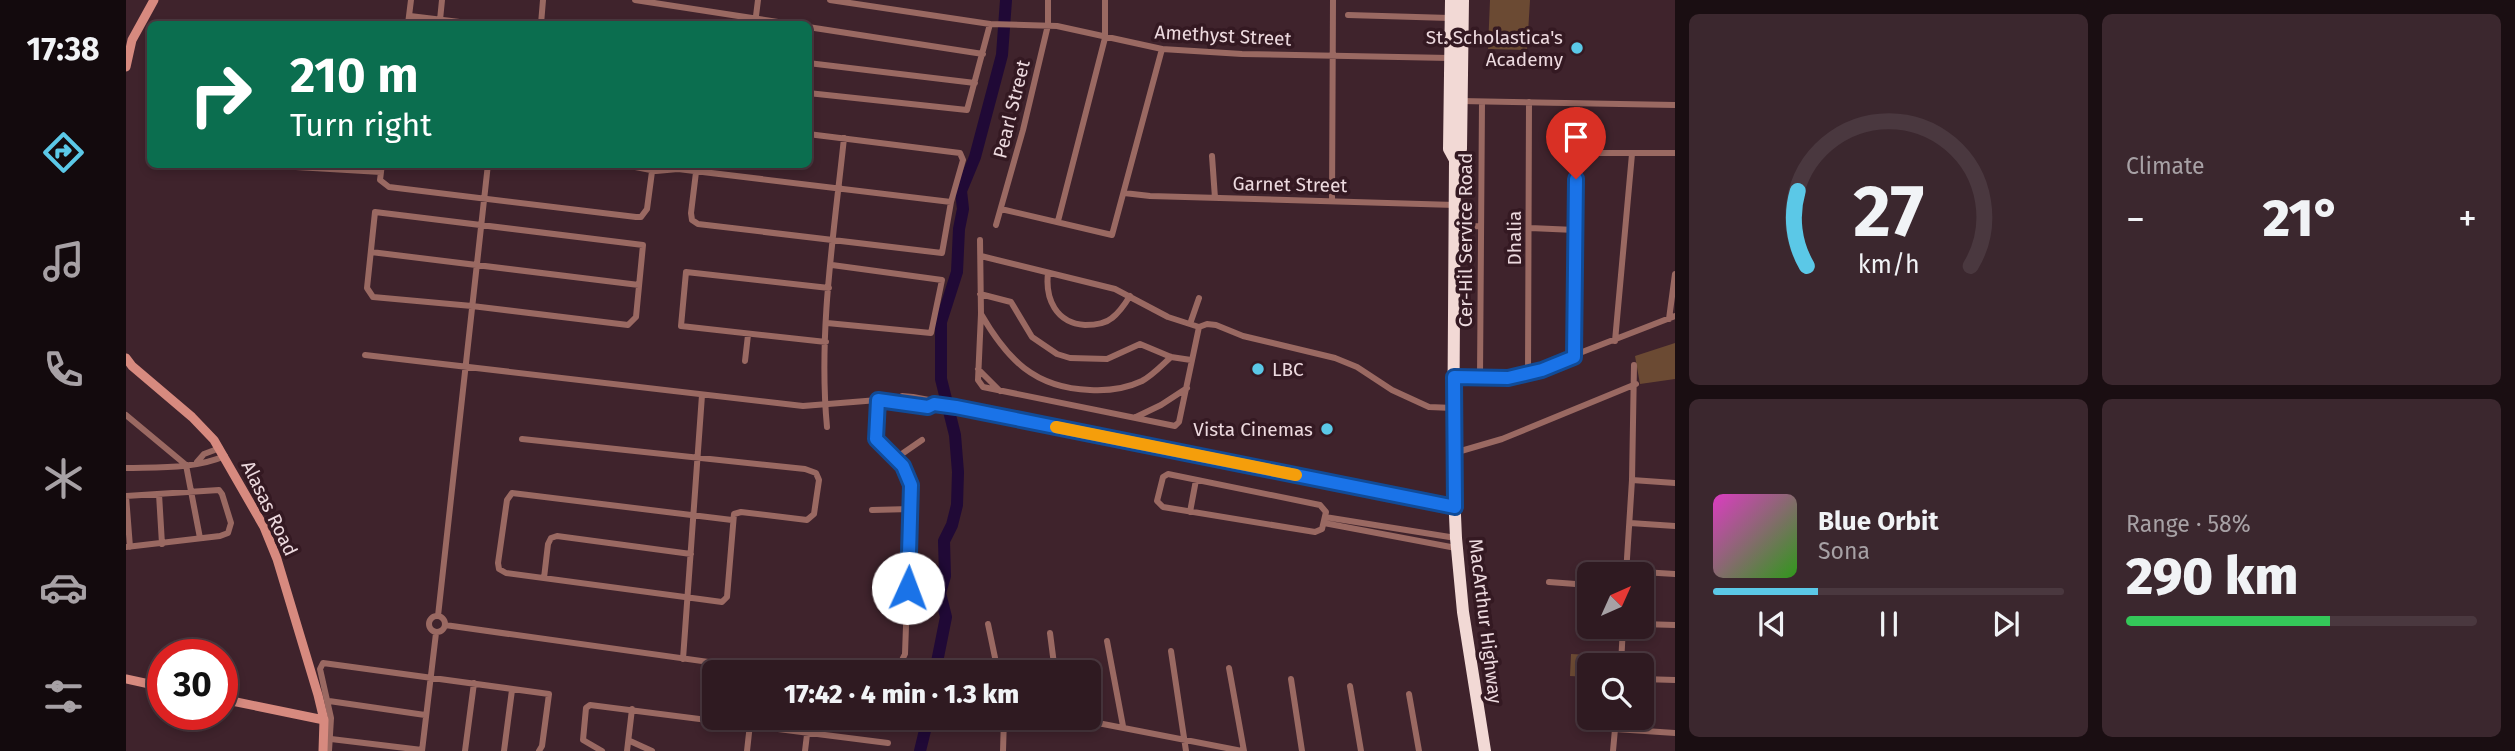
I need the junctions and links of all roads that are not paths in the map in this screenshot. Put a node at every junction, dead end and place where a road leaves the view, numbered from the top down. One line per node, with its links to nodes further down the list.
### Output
1 (154, 0): 31 (street)
2 (411, 0): 14 (street)
3 (442, 0): 16 (street)
4 (543, 0): 19 (street)
5 (635, 0): 20 (street)
6 (758, 0): 21 (street)
7 (830, 0): 22 (street, Amethyst Street)
8 (1048, 0): 23 (street, Pearl Street)
9 (1105, 0): 25 (street)
10 (1333, 0): 28 (street)
11 (1451, 0): 15 (highway, MacArthur Highway)
12 (1462, 0): 34 (highway, MacArthur Highway)
13 (1348, 15): 15 (street)
14 (410, 16): 16 (street); 17 (street)
15 (1450, 18): 29 (highway, MacArthur Highway)
16 (440, 20): 18 (street)
17 (409, 21)
18 (449, 21)
19 (541, 21)
20 (750, 21)
21 (756, 21)
22 (993, 24): 23 (street, Amethyst Street); 27 (street)
23 (1048, 25): 25 (street, Amethyst Street); 57 (street, Pearl Street)
24 (812, 28): 27 (street)
25 (1105, 38): 26 (street, Amethyst Street); 59 (street)
26 (1162, 49): 28 (street, Amethyst Street); 51 (street)
27 (982, 54): 32 (street)
28 (1333, 56): 29 (street, Amethyst Street); 54 (street)
29 (1450, 58): 45 (highway, MacArthur Highway)
30 (812, 63): 32 (street)
31 (126, 67)
32 (975, 83): 33 (street)
33 (812, 93)
34 (1461, 101): 35 (street); 45 (highway, MacArthur Highway)
35 (1482, 102): 36 (street); 62 (street, Cer-Hil Service Road)
36 (1529, 102): 37 (street); 65 (street, Dhalia)
37 (1577, 105): 38 (street); 41 (street)
38 (1675, 105)
39 (812, 134): 40 (street)
40 (844, 138): 50 (street); 55 (street)
41 (1576, 153): 43 (street); 66 (street)
42 (1675, 153): 43 (street)
43 (1632, 154): 87 (street)
44 (1212, 156): 53 (street)
45 (1455, 160): 56 (highway, MacArthur Highway)
46 (381, 168): 52 (street)
47 (488, 168): 52 (street)
48 (652, 168): 52 (street)
49 (697, 168): 50 (street); 58 (street)
50 (839, 188): 55 (street); 67 (street)
51 (1124, 194): 53 (street, Garnet Street); 59 (street)
52 (485, 198): 60 (street)
53 (1215, 198): 54 (street, Garnet Street)
54 (1332, 201): 56 (street, Garnet Street)
55 (951, 202): 67 (street)
56 (1455, 205): 64 (highway, MacArthur Highway)
57 (1001, 209): 59 (street); 61 (street, Pearl Street)
58 (692, 220): 63 (street); 67 (street)
59 (1058, 221)
60 (482, 225): 69 (street); 72 (street); 75 (street)
61 (996, 225)
62 (1481, 226): 64 (street); 99 (street, Cer-Hil Service Road)
63 (685, 227)
64 (1455, 228): 98 (highway, MacArthur Highway)
65 (1530, 228): 66 (street); 97 (street, Dhalia)
66 (1575, 230): 91 (street)
67 (834, 240): 71 (street)
68 (981, 240): 70 (street)
69 (371, 252): 72 (street); 80 (street)
70 (981, 257): 73 (street); 77 (street)
71 (832, 265): 76 (street); 83 (street)
72 (477, 266): 75 (street); 80 (street)
73 (1048, 273): 78 (street); 78 (street)
74 (1675, 274): 82 (street)
75 (639, 285): 80 (street)
76 (829, 288): 83 (street); 86 (street)
77 (980, 294): 81 (street); 90 (street)
78 (1130, 296): 84 (street)
79 (1199, 298): 84 (street)
80 (472, 306): 96 (street)
81 (981, 314): 102 (street); 105 (street)
82 (1672, 318): 87 (street)
83 (827, 323): 88 (street)
84 (1190, 324): 85 (street)
85 (1199, 327): 94 (street); 107 (street)
86 (748, 335): 88 (street); 93 (street)
87 (1615, 341): 91 (street)
88 (826, 342): 106 (street)
89 (365, 355): 96 (street)
90 (1171, 357): 94 (street); 102 (street)
91 (1574, 357): 97 (street)
92 (126, 358): 113 (street, Alasas Road)
93 (745, 360)
94 (1191, 360): 101 (street)
95 (1634, 365): 100 (street)
96 (465, 366): 103 (street); 146 (street)
97 (1528, 373): 99 (street)
98 (1454, 377): 99 (street); 107 (highway, MacArthur Highway)
99 (1480, 377)
100 (1636, 384): 114 (street); 121 (street)
101 (1187, 388): 109 (street); 109 (street)
102 (1067, 389): 105 (street)
103 (702, 395): 106 (street); 115 (street)
104 (878, 400): 106 (street); 116 (street); 125 (street)
105 (1063, 404): 109 (street)
106 (825, 405): 110 (street)
107 (1454, 408): 114 (highway, MacArthur Highway)
108 (126, 415): 118 (street)
109 (1134, 418)
110 (827, 427)
111 (522, 439): 115 (street)
112 (922, 439): 116 (street)
113 (223, 452): 118 (street); 176 (street, Alasas Road)
114 (1454, 453): 125 (highway, MacArthur Highway)
115 (698, 458): 129 (street); 130 (street)
116 (896, 458): 126 (street)
117 (126, 462): 119 (street)
118 (186, 465): 119 (street); 123 (street)
119 (129, 468)
120 (1196, 480): 128 (street); 128 (street); 131 (street)
121 (1632, 480): 122 (street); 132 (street)
122 (1675, 483)
123 (192, 491): 124 (street); 134 (street); 134 (street)
124 (159, 494): 136 (street); 137 (street)
125 (1455, 507): 135 (highway, MacArthur Highway)
126 (911, 509): 127 (street); 156 (street)
127 (872, 510)
128 (1190, 512): 131 (street)
129 (694, 514): 130 (street); 138 (street); 142 (street)
130 (732, 520): 145 (street)
131 (1325, 520): 135 (street)
132 (1629, 523): 133 (street); 139 (street)
133 (1675, 526)
134 (200, 538): 136 (street)
135 (1456, 543): 207 (highway, MacArthur Highway)
136 (162, 544): 137 (street)
137 (128, 547)
138 (691, 554): 142 (street); 145 (street)
139 (1627, 562)
140 (1654, 573): 141 (street)
141 (1675, 574)
142 (544, 578): 145 (street)
143 (1549, 582): 144 (street)
144 (1577, 584)
145 (689, 598): 155 (street)
146 (438, 616): 149 (street); 151 (street)
147 (988, 624): 157 (street)
148 (1654, 624): 150 (street)
149 (445, 625): 151 (street); 155 (street)
150 (1675, 625)
151 (436, 633): 161 (street)
152 (1050, 633): 158 (street)
153 (1107, 641): 178 (street)
154 (1171, 651): 187 (street)
155 (683, 659): 159 (street)
156 (902, 660)
157 (996, 660)
158 (1053, 660)
159 (702, 662)
160 (1229, 668): 203 (street)
161 (430, 678): 166 (street); 171 (street); 174 (street)
162 (126, 679): 167 (street)
163 (1291, 679): 204 (street)
164 (1654, 679): 165 (street)
165 (1675, 680)
166 (474, 683): 169 (street); 193 (street)
167 (147, 684)
168 (1350, 686): 205 (street)
169 (512, 690): 194 (street); 195 (street)
170 (1409, 694): 206 (street)
171 (329, 701): 174 (street); 186 (street)
172 (238, 702): 176 (street)
173 (632, 709): 175 (street); 188 (street); 196 (street)
174 (425, 715): 190 (street)
175 (702, 718)
176 (324, 720): 191 (street, Alasas Road)
177 (1101, 723): 178 (street)
178 (1123, 726): 187 (street)
179 (749, 730): 199 (street)
180 (799, 730): 184 (street)
181 (1004, 730): 201 (street)
182 (1615, 730): 208 (street)
183 (1630, 730): 185 (street)
184 (807, 731): 189 (street); 200 (street)
185 (1675, 733)
186 (331, 738): 190 (street); 192 (street)
187 (1184, 738): 202 (street); 203 (street)
188 (629, 741): 197 (street); 198 (street)
189 (888, 743)
190 (422, 750)
191 (323, 751)
192 (329, 751)
193 (465, 751)
194 (504, 751)
195 (539, 751)
196 (602, 751)
197 (627, 751)
198 (652, 751)
199 (747, 751)
200 (805, 751)
201 (1003, 751)
202 (1186, 751)
203 (1242, 751)
204 (1302, 751)
205 (1361, 751)
206 (1419, 751)
207 (1485, 751)
208 (1613, 751)

